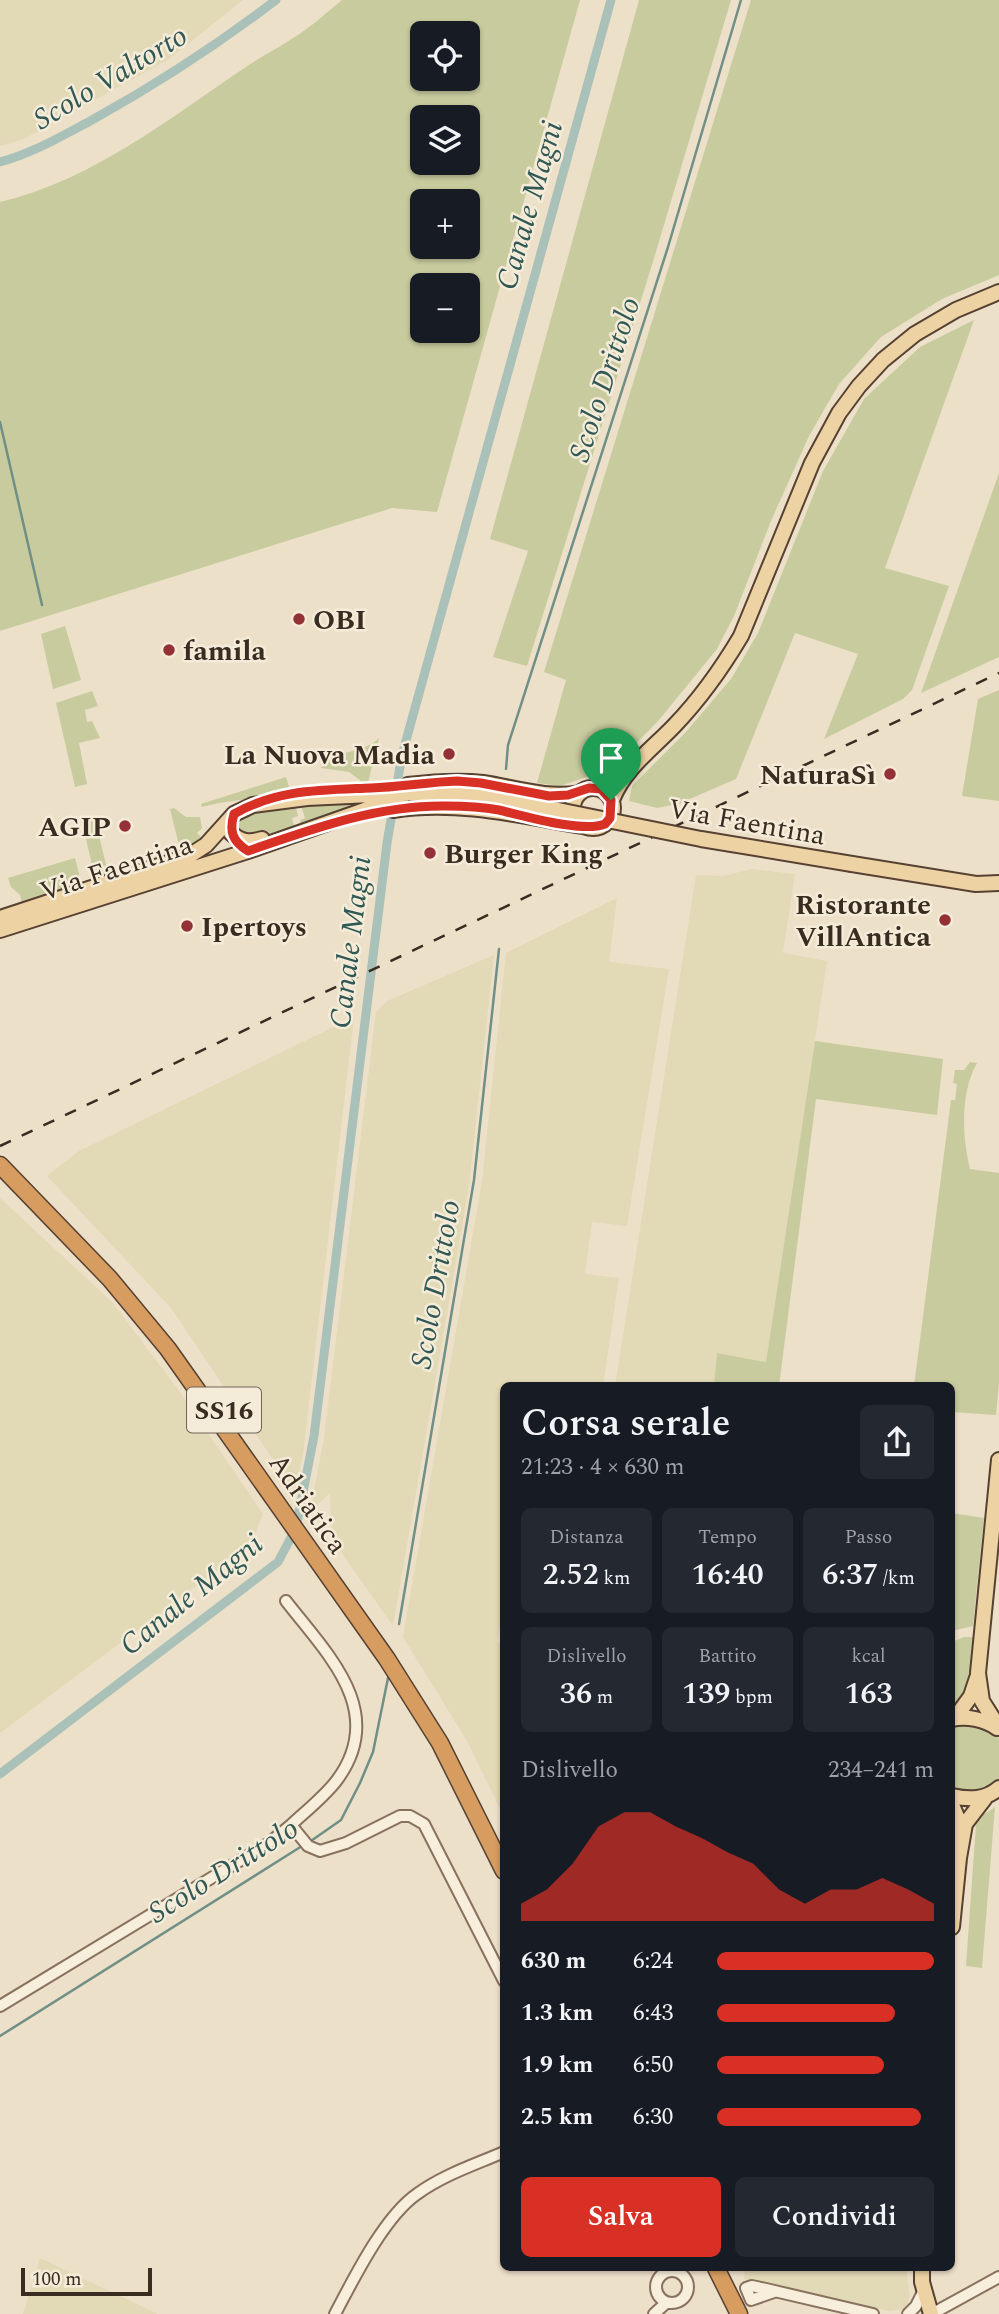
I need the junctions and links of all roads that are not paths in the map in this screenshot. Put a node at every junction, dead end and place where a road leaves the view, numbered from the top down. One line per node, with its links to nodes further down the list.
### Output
1 (999, 292): 2 (main road)
2 (634, 765): 3 (main road); 6 (main road)
3 (594, 788): 4 (main road); 6 (main road)
4 (580, 793): 5 (main road); 8 (main road)
5 (412, 796): 7 (main road, Via Faentina); 8 (main road); 10 (main road, Via Faentina); 13 (main road, Via Faentina, bridge)
6 (611, 800): 8 (main road)
7 (234, 814): 9 (main road, Via Faentina); 15 (main road, Via Faentina)
8 (582, 826)
9 (231, 833): 10 (main road); 11 (main road, Via Faentina)
10 (284, 839): 11 (main road, Via Faentina)
11 (248, 851): 16 (main road, Via Faentina)
12 (999, 883): 13 (main road, Via Faentina)
13 (976, 884): 14 (main road, Via Faentina)
14 (999, 894)
15 (0, 918)
16 (0, 930)
17 (0, 1152): 20 (highway, Adriatica / SS16)
18 (0, 1165): 20 (highway, Adriatica / SS16)
19 (999, 1460): 22 (main road)
20 (333, 1573): 31 (highway, Adriatica / SS16); 33 (highway, Adriatica / SS16)
21 (286, 1601): 30 (street)
22 (978, 1673): 23 (main road); 25 (main road)
23 (955, 1716)
24 (955, 1719): 25 (main road)
25 (999, 1728)
26 (999, 1788): 28 (main road)
27 (955, 1796): 28 (main road)
28 (985, 1798): 32 (main road)
29 (955, 1812): 32 (main road)
30 (291, 1825): 35 (street); 36 (street)
31 (500, 1841)
32 (959, 1858): 34 (main road)
33 (500, 1863)
34 (955, 1897)
35 (500, 1973)
36 (0, 2006)
37 (500, 2154): 46 (street)
38 (706, 2271): 48 (highway)
39 (718, 2271): 49 (highway)
40 (922, 2271): 42 (main road)
41 (999, 2277): 45 (street)
42 (924, 2290): 45 (main road); 51 (street)
43 (774, 2292): 50 (street)
44 (666, 2303): 47 (street)
45 (931, 2312)
46 (335, 2314)
47 (654, 2314)
48 (728, 2314)
49 (739, 2314)
50 (873, 2314)
51 (908, 2314)

